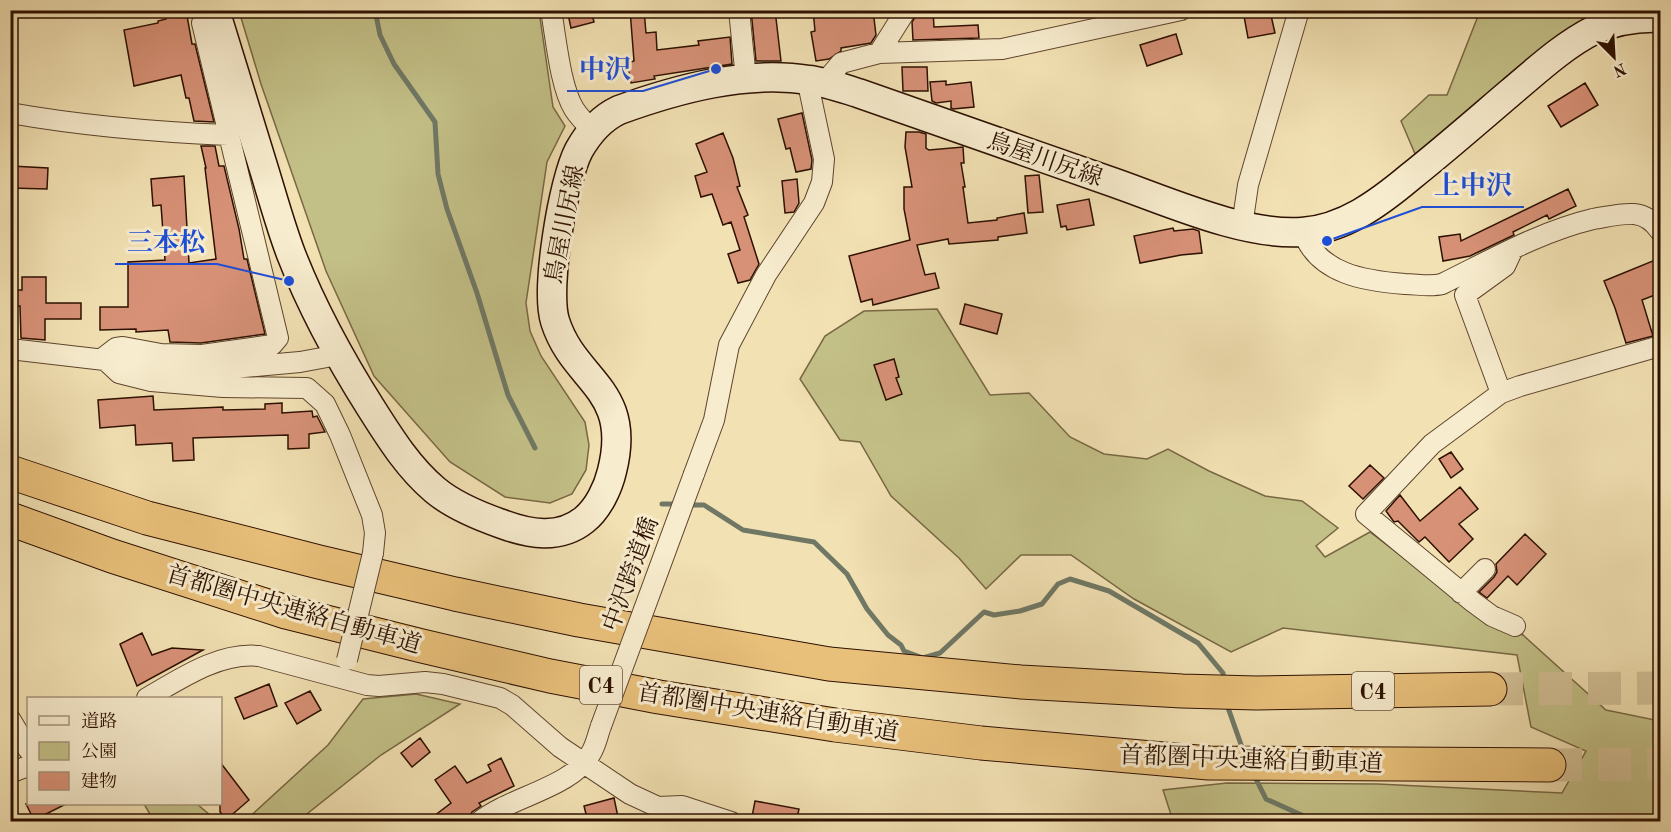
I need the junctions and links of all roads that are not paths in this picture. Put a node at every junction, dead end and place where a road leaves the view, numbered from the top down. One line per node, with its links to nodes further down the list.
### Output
1 (214, 10): 13 (street); 20 (main road, 鳥屋川尻線)
2 (551, 10): 12 (street)
3 (739, 10): 9 (street)
4 (906, 10): 8 (street)
5 (1181, 10): 8 (street)
6 (1299, 10): 14 (street)
7 (1660, 18): 16 (main road, 鳥屋川尻線)
8 (879, 53): 10 (street)
9 (746, 79): 10 (main road, 鳥屋川尻線); 12 (main road, 鳥屋川尻線)
10 (816, 81): 14 (main road, 鳥屋川尻線); 33 (street, 中沢跨道橋, bridge)
11 (10, 113): 13 (street)
12 (593, 131): 20 (main road, 鳥屋川尻線)
13 (228, 135): 21 (street)
14 (1242, 226): 16 (main road, 鳥屋川尻線)
15 (1660, 231): 17 (street)
16 (1303, 232): 17 (street)
17 (1513, 248): 22 (street)
18 (1660, 346): 22 (street)
19 (10, 349): 21 (street)
20 (338, 355): 21 (street)
21 (103, 358): 28 (street, bridge)
22 (1501, 393): 26 (street)
23 (10, 472): 29 (highway, 首都圏中央連絡自動車道 / C4)
24 (10, 519): 34 (highway, 首都圏中央連絡自動車道 / C4)
25 (1485, 568): 26 (street)
26 (1461, 593): 27 (street)
27 (1515, 626)
28 (344, 669): 30 (street); 33 (street)
29 (1490, 689)
30 (150, 697)
31 (10, 719): 32 (street)
32 (27, 747)
33 (584, 762): 37 (street); 38 (street)
34 (1549, 765)
35 (27, 766): 36 (street)
36 (10, 773)
37 (479, 822)
38 (731, 822)

